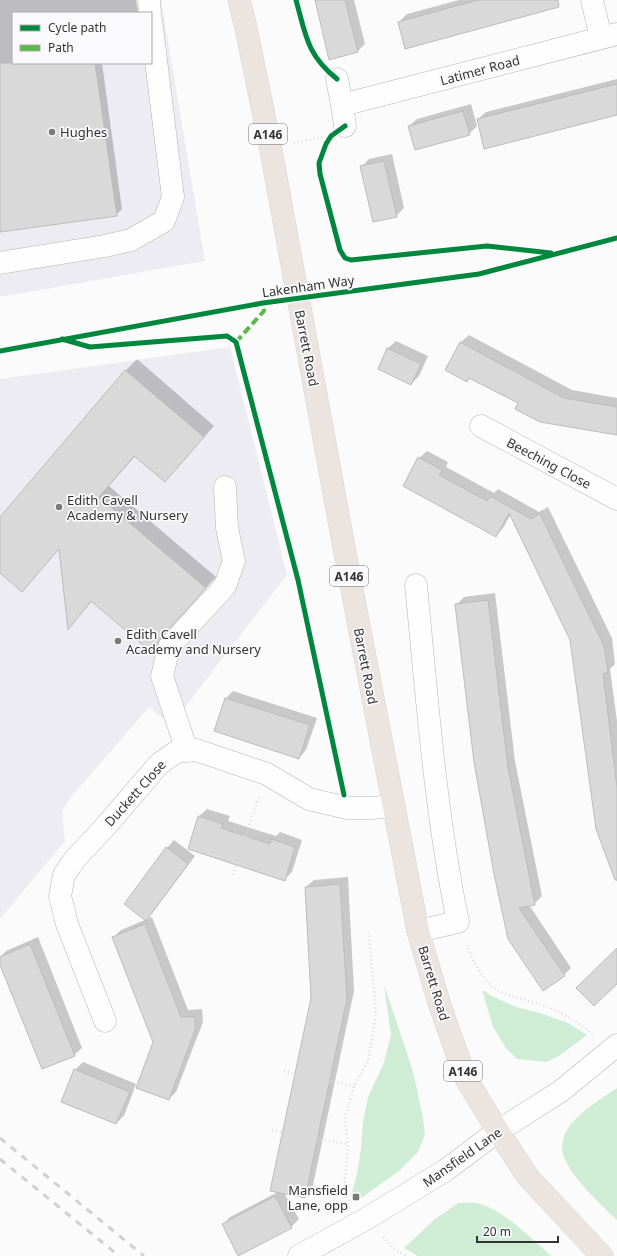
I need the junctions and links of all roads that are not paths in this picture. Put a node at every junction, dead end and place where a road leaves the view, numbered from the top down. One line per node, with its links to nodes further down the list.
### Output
1 (148, 0): 5 (street)
2 (239, 0): 7 (highway, Barrett Road / A146)
3 (243, 0): 7 (highway, Barrett Road / A146)
4 (592, 0): 8 (street)
5 (150, 12)
6 (152, 28): 12 (street)
7 (246, 28): 18 (highway, Barrett Road / A146)
8 (609, 36): 10 (street, Latimer Road)
9 (337, 79): 10 (street)
10 (342, 105): 11 (street)
11 (338, 131)
12 (0, 263)
13 (481, 426): 15 (street, Beeching Close)
14 (225, 487): 17 (street)
15 (617, 499)
16 (416, 585): 19 (street)
17 (187, 751): 18 (street, Duckett Close); 20 (street, Duckett Close)
18 (393, 806): 19 (highway, Barrett Road / A146)
19 (418, 931): 22 (highway, Barrett Road / A146)
20 (105, 1021)
21 (617, 1045): 22 (street, Mansfield Lane)
22 (498, 1132): 23 (street, Mansfield Lane); 24 (highway, Barrett Road / A146)
23 (301, 1256)
24 (602, 1256)

